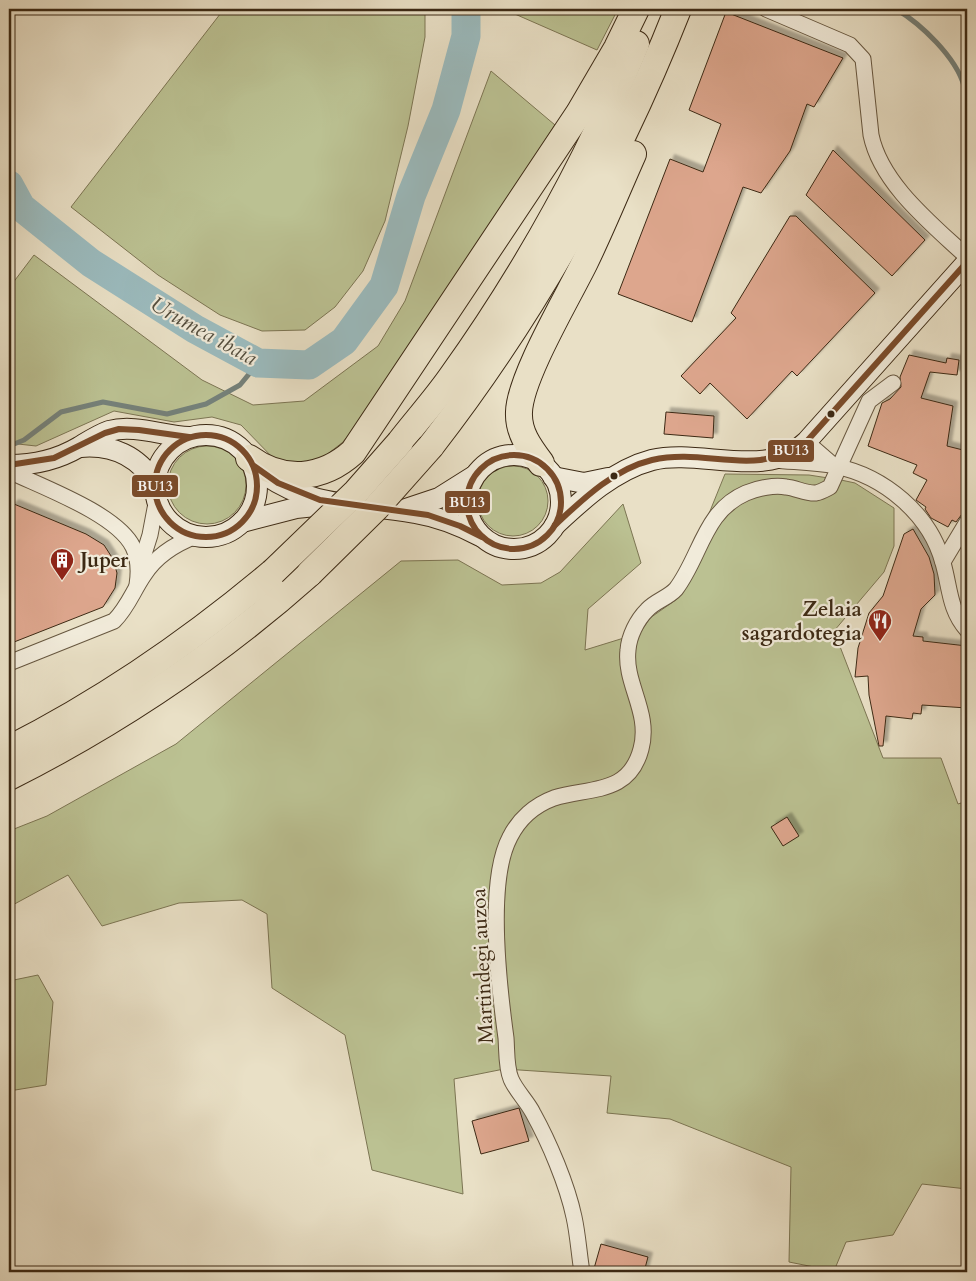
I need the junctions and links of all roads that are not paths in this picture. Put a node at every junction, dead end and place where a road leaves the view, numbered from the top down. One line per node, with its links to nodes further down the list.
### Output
1 (636, 9): 12 (highway)
2 (650, 9): 31 (highway, bridge)
3 (679, 9): 15 (highway); 32 (highway, bridge)
4 (766, 9): 5 (street)
5 (967, 257)
6 (967, 262): 9 (main road)
7 (893, 384): 14 (street, Martindegi auzoa)
8 (189, 437): 10 (main road); 12 (main road); 19 (main road)
9 (809, 443): 11 (main road); 14 (street)
10 (80, 447): 13 (main road); 19 (main road)
11 (771, 460): 14 (street); 18 (main road)
12 (252, 462): 20 (main road); 22 (main road)
13 (9, 465)
14 (838, 467): 27 (street); 33 (street, Martindegi auzoa)
15 (547, 470): 17 (main road); 18 (main road); 24 (main road)
16 (9, 471): 28 (street)
17 (474, 476): 21 (main road); 26 (main road)
18 (615, 476): 24 (main road)
19 (156, 491): 25 (main road); 28 (street)
20 (334, 504): 21 (main road); 22 (main road)
21 (399, 510): 26 (main road)
22 (242, 522): 25 (main road)
23 (967, 522): 27 (street)
24 (554, 525): 26 (main road)
25 (196, 536): 28 (street)
26 (482, 537)
27 (943, 562): 29 (street)
28 (138, 579): 30 (street)
29 (967, 630)
30 (9, 664)
31 (9, 749)
32 (9, 778)
33 (582, 1272)

